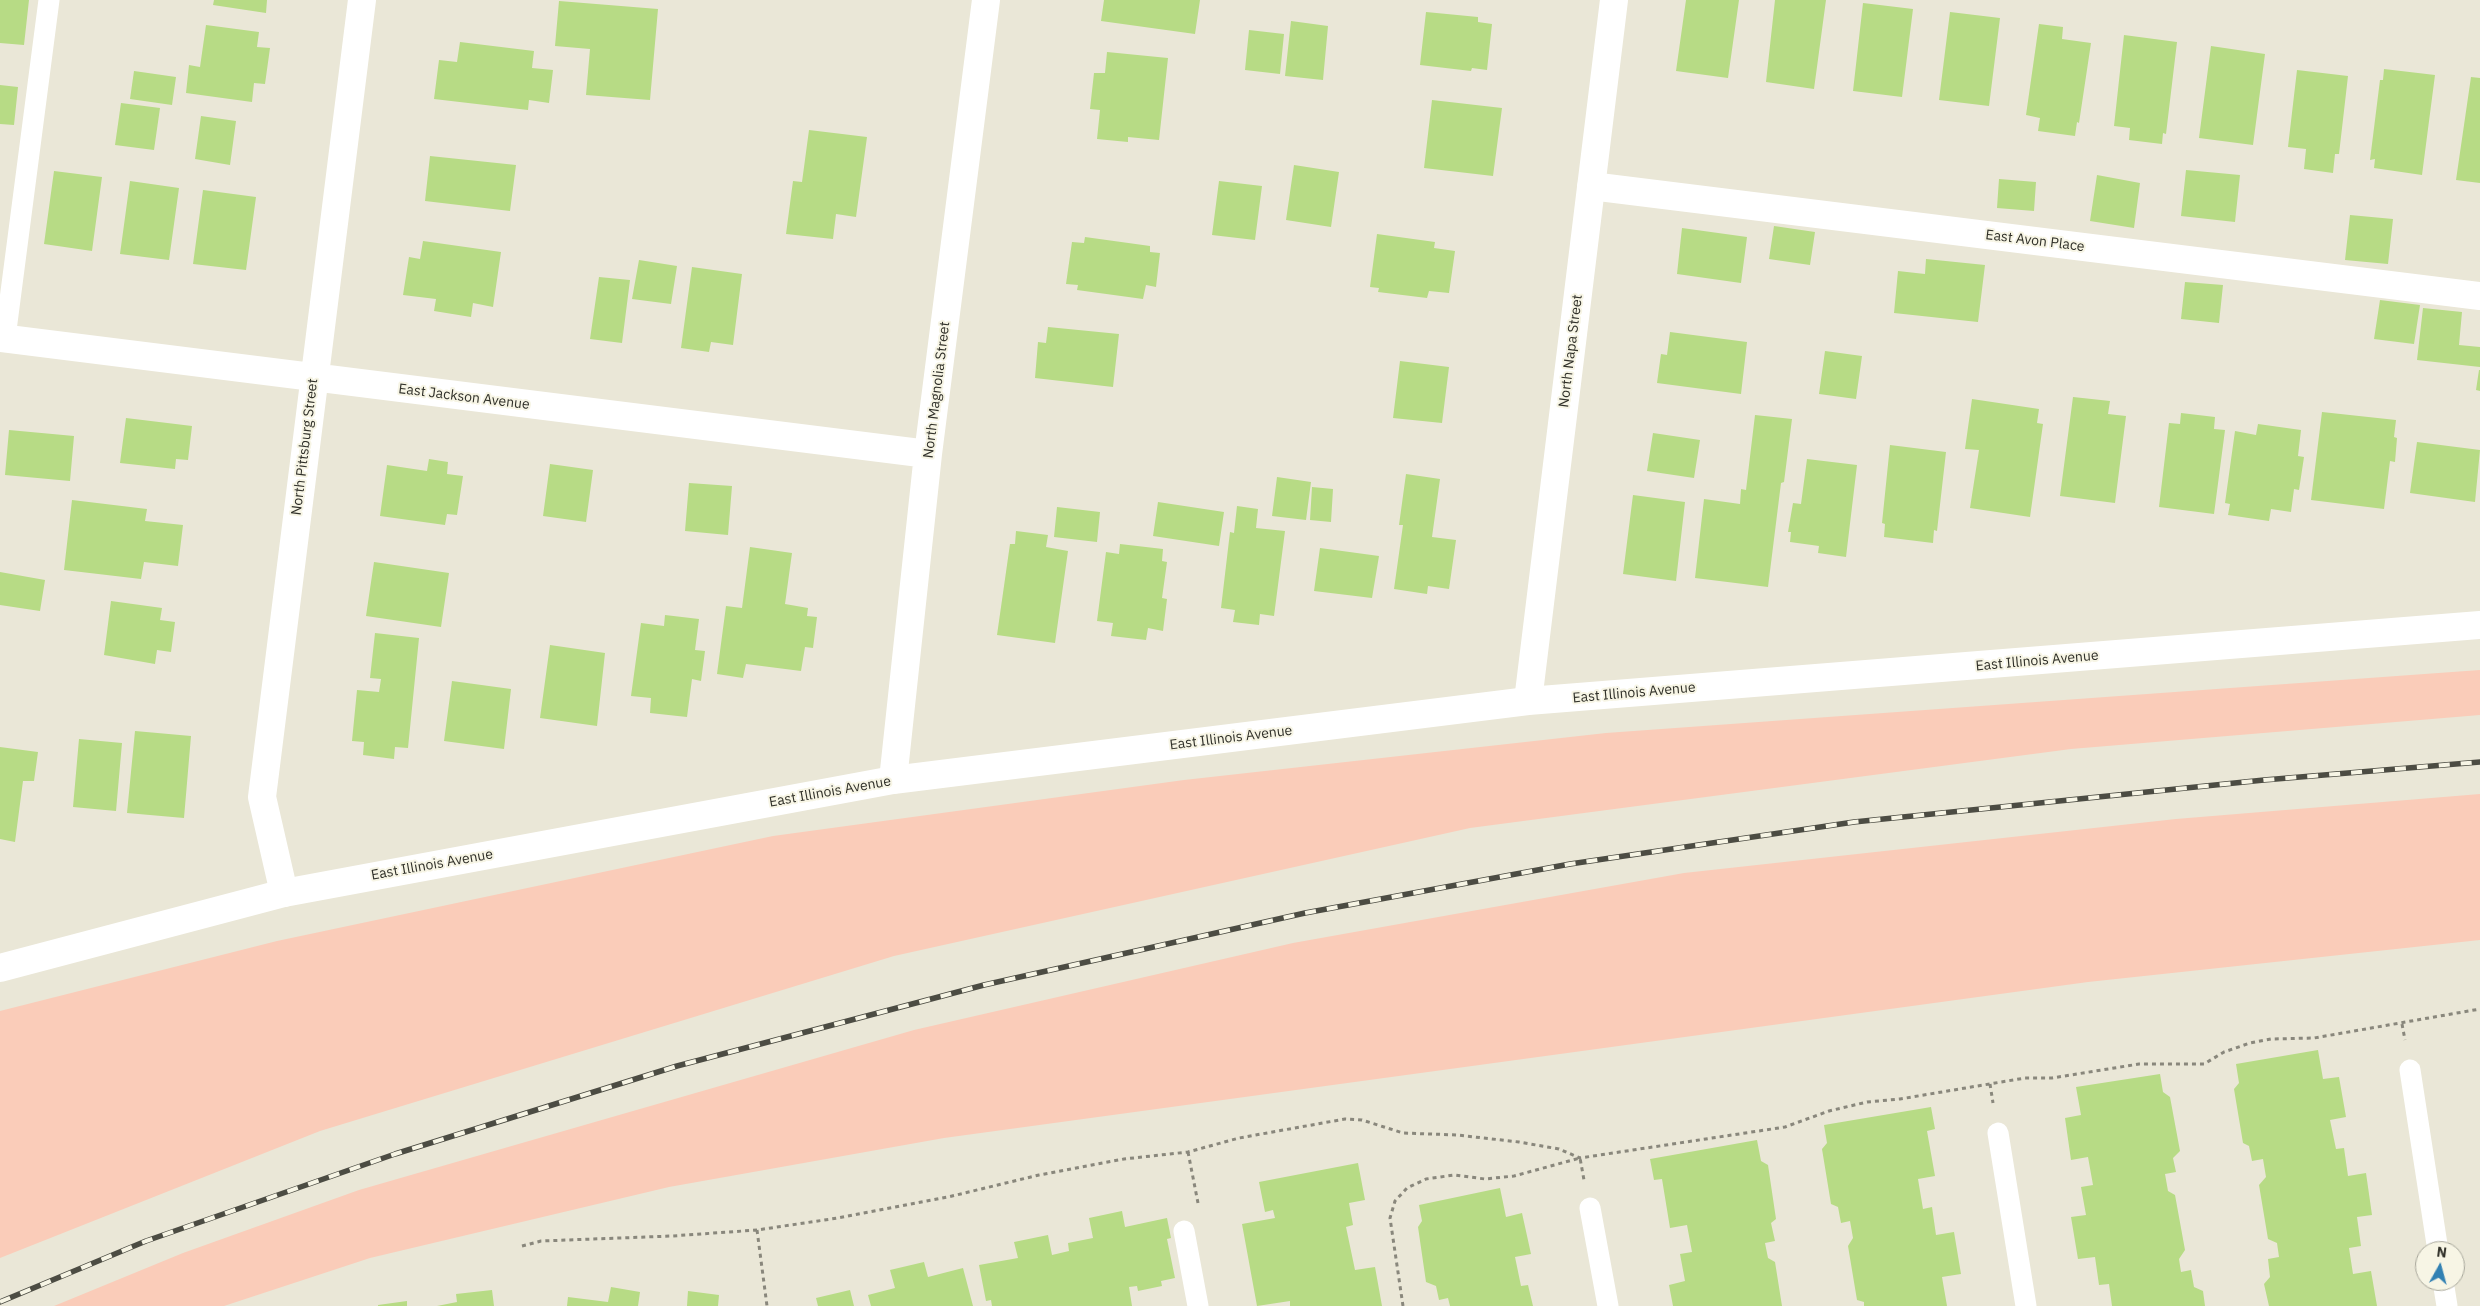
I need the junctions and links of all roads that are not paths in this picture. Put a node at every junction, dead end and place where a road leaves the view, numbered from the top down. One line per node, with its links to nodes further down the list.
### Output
1 (49, 0): 7 (lane)
2 (362, 0): 8 (street, North Pittsburg Street)
3 (986, 0): 9 (street, North Magnolia Street)
4 (1614, 0): 5 (street, North Napa Street)
5 (1591, 186): 6 (street, East Avon Place); 11 (street, North Napa Street)
6 (2480, 296)
7 (2, 338): 8 (street, East Jackson Avenue)
8 (314, 378): 9 (street, East Jackson Avenue); 13 (street, North Pittsburg Street)
9 (928, 454): 12 (street, North Magnolia Street)
10 (2480, 625): 11 (street, East Illinois Avenue)
11 (1528, 701): 12 (street, East Illinois Avenue)
12 (893, 780): 13 (street, East Illinois Avenue)
13 (284, 893): 14 (street, East Illinois Avenue)
14 (0, 968)
15 (2410, 1070): 19 (lane)
16 (1998, 1133): 23 (lane)
17 (1590, 1208): 22 (lane)
18 (1184, 1231): 21 (lane)
19 (2436, 1241)
20 (2445, 1291): 24 (lane)
21 (1198, 1306)
22 (1608, 1306)
23 (2026, 1306)
24 (2447, 1306)

